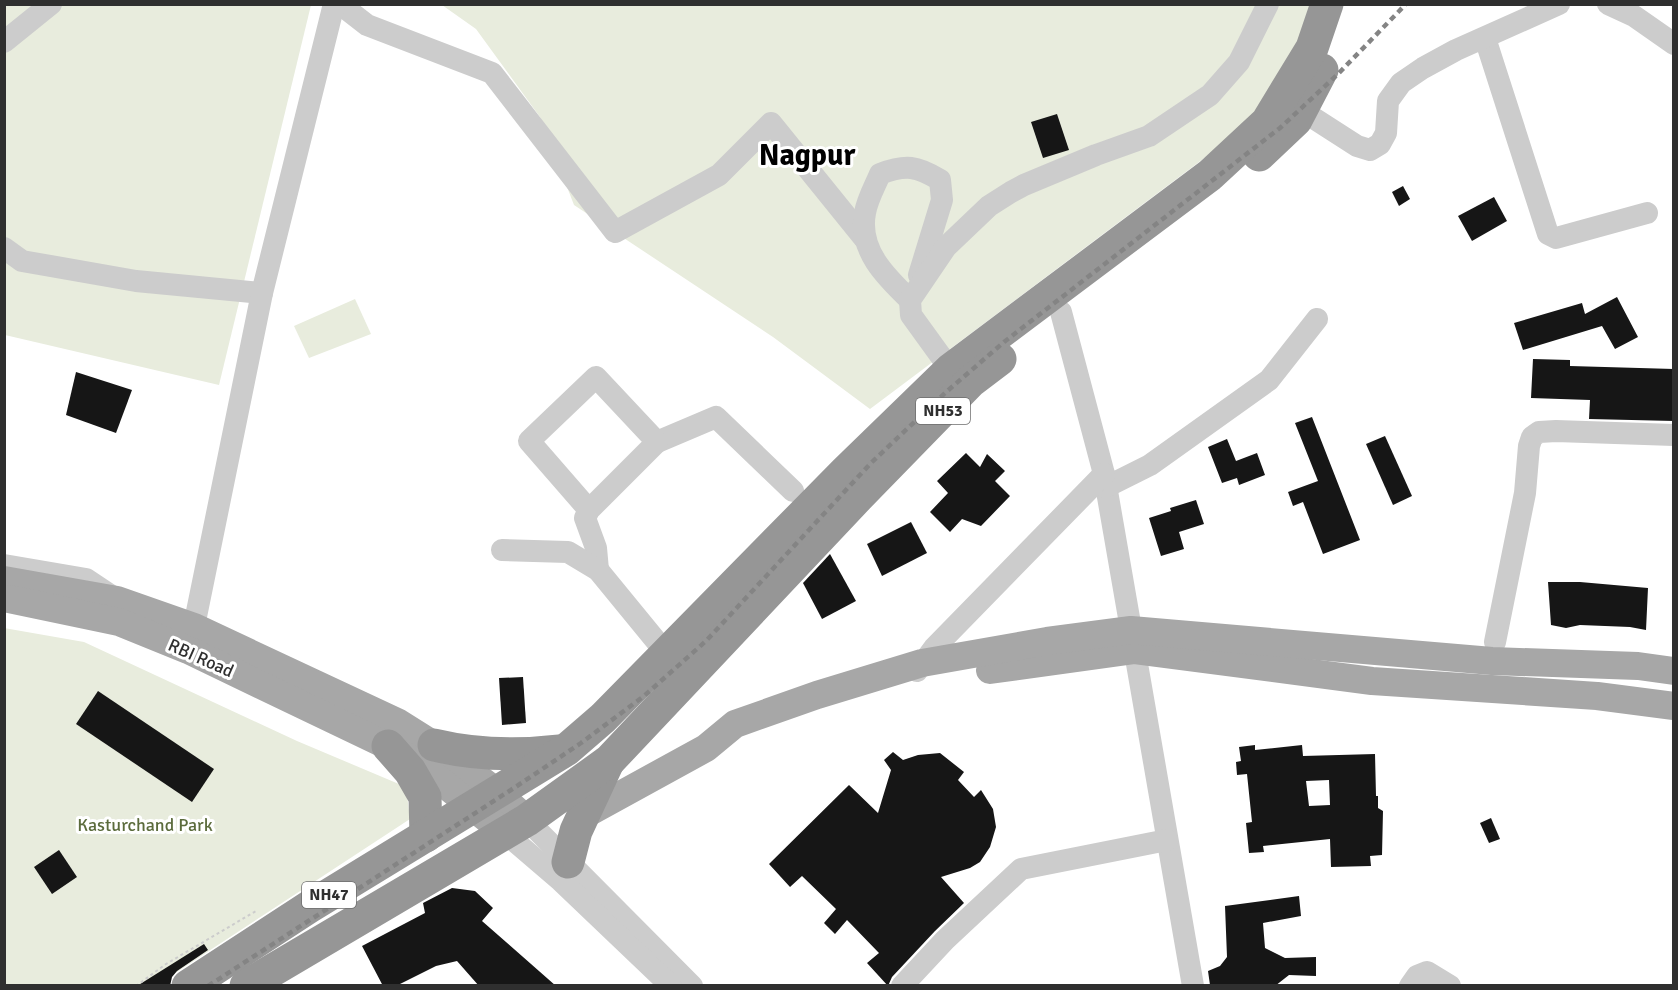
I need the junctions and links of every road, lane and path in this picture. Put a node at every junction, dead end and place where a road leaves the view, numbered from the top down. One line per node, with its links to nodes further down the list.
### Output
1 (51, 4): 10 (street)
2 (334, 4): 16 (street)
3 (340, 4): 14 (street)
4 (1268, 4): 17 (street)
5 (1327, 4): 20 (highway, NH53)
6 (1349, 4): 12 (highway, NH53)
7 (1559, 4): 9 (street)
8 (1608, 4): 11 (street)
9 (1485, 38): 12 (street); 13 (street)
10 (4, 42)
11 (1674, 44)
12 (1301, 110): 18 (highway, NH53)
13 (1647, 213)
14 (864, 238): 17 (street); 17 (street)
15 (4, 248): 16 (street)
16 (262, 293): 32 (street)
17 (912, 297): 20 (street)
18 (1061, 312): 20 (highway, NH53); 23 (street)
19 (1317, 319): 23 (street)
20 (957, 379): 35 (highway, NH53); 44 (highway, NH53)
21 (1674, 435): 36 (street)
22 (657, 442): 24 (street); 25 (street); 25 (street)
23 (1105, 481): 33 (street); 38 (street)
24 (793, 491)
25 (589, 510): 28 (street)
26 (502, 550): 28 (street)
27 (4, 566): 31 (street)
28 (598, 570): 35 (street)
29 (4, 580): 31 (main road)
30 (4, 598): 32 (main road, RBI Road)
31 (117, 600): 32 (main road)
32 (191, 638): 41 (main road); 42 (main road, RBI Road)
33 (1133, 640): 34 (main road); 38 (main road); 39 (main road); 49 (street)
34 (1395, 652): 36 (main road); 39 (main road)
35 (666, 653): 43 (highway, NH53)
36 (1494, 668): 37 (main road); 39 (main road); 40 (main road)
37 (1674, 671)
38 (916, 672): 46 (main road)
39 (1389, 682)
40 (1674, 706)
41 (434, 745): 43 (highway); 45 (main road)
42 (388, 746): 45 (main road, RBI Road); 48 (highway)
43 (566, 750): 45 (highway, NH53)
44 (609, 760): 46 (highway); 47 (highway, NH53)
45 (486, 800): 47 (main road); 48 (highway, NH47)
46 (584, 815): 50 (highway)
47 (516, 827): 50 (street); 54 (highway, NH47); 55 (street)
48 (426, 836): 53 (highway, NH47)
49 (1167, 840): 57 (street); 58 (street)
50 (568, 862): 56 (street)
51 (257, 911): 52 (path)
52 (136, 986)
53 (188, 986)
54 (246, 986)
55 (671, 986)
56 (692, 986)
57 (902, 986)
58 (1193, 986)
59 (1410, 986): 60 (street)
60 (1450, 986)

